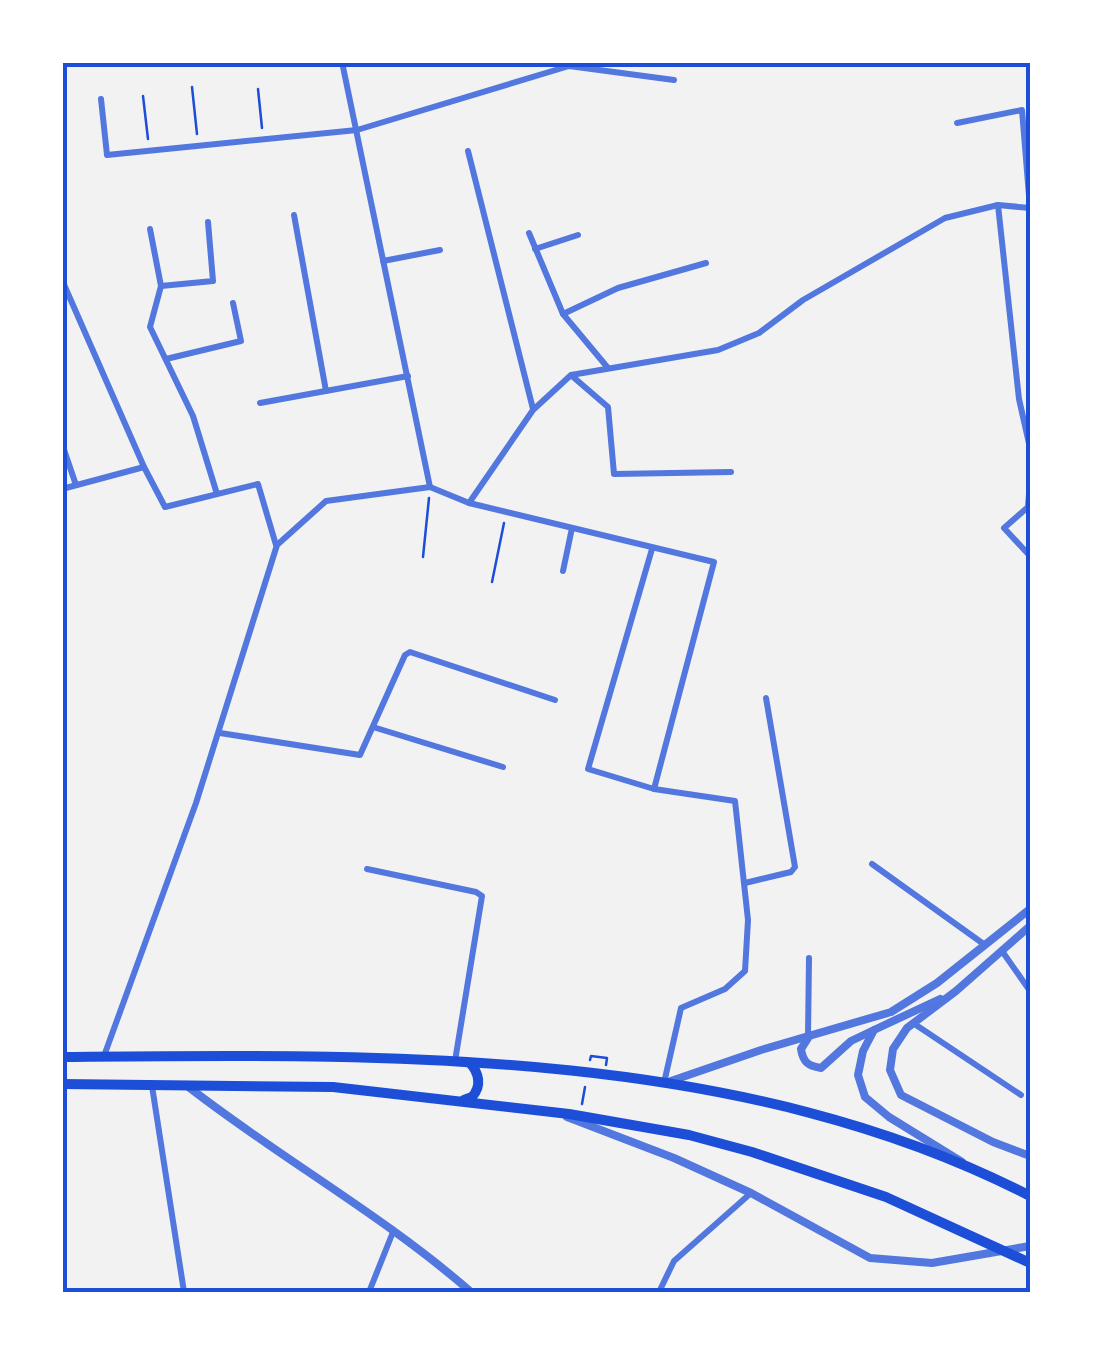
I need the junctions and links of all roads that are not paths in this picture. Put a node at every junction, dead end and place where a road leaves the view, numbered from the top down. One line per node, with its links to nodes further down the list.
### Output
1 (342, 62): 6 (street)
2 (568, 64): 3 (street); 6 (street)
3 (674, 80)
4 (101, 99): 6 (street)
5 (957, 123): 9 (street)
6 (357, 130): 17 (street)
7 (468, 151): 29 (street)
8 (998, 205): 9 (street); 24 (street); 31 (street)
9 (1030, 208)
10 (294, 214): 27 (street)
11 (208, 222): 20 (street)
12 (150, 229): 20 (street)
13 (529, 232): 15 (street)
14 (578, 235): 15 (street)
15 (535, 249): 22 (street)
16 (440, 250): 17 (street)
17 (383, 262): 26 (street)
18 (706, 263): 22 (street)
19 (62, 280): 32 (street)
20 (161, 286): 23 (street)
21 (233, 303): 23 (street)
22 (563, 314): 24 (street)
23 (166, 359): 38 (street)
24 (608, 368): 25 (street)
25 (571, 375): 29 (street); 33 (street)
26 (408, 376): 27 (street); 36 (street)
27 (326, 391): 28 (street)
28 (260, 403)
29 (533, 410): 39 (street)
30 (62, 444): 35 (street)
31 (1030, 448)
32 (144, 466): 35 (street); 38 (street)
33 (731, 472)
34 (1030, 481): 43 (street)
35 (76, 485): 37 (street)
36 (430, 487): 39 (street); 41 (street)
37 (62, 488)
38 (218, 494): 41 (street)
39 (468, 503): 40 (street)
40 (572, 528): 42 (street); 44 (street)
41 (276, 546): 48 (street)
42 (652, 548): 50 (street); 50 (street)
43 (1030, 556)
44 (563, 571)
45 (766, 698): 53 (street)
46 (555, 700): 47 (street)
47 (373, 727): 48 (street); 49 (street)
48 (220, 732): 65 (street)
49 (503, 768)
50 (654, 788): 53 (street)
51 (872, 864): 56 (street)
52 (367, 869): 66 (street)
53 (745, 884): 70 (street)
54 (1030, 909): 56 (street)
55 (1030, 926): 57 (street)
56 (986, 946): 63 (street)
57 (1002, 951): 59 (street); 60 (street)
58 (809, 958): 63 (street)
59 (956, 991): 61 (street); 62 (street)
60 (1030, 991)
61 (910, 1026): 72 (street); 75 (street)
62 (874, 1030): 63 (street); 76 (street)
63 (808, 1038): 70 (street)
64 (62, 1057): 65 (highway)
65 (103, 1057): 66 (highway)
66 (455, 1061): 67 (highway)
67 (470, 1063): 70 (highway); 73 (highway)
68 (62, 1084): 71 (highway)
69 (186, 1084): 71 (highway); 73 (highway); 79 (street)
70 (664, 1084): 76 (highway)
71 (152, 1085): 82 (street)
72 (1021, 1095)
73 (463, 1100): 74 (highway)
74 (553, 1112): 77 (street); 81 (highway)
75 (1030, 1156)
76 (966, 1164): 78 (highway)
77 (751, 1193): 80 (street); 85 (street)
78 (1030, 1196)
79 (394, 1232): 83 (street); 84 (street)
80 (1030, 1246)
81 (1030, 1263)
82 (184, 1292)
83 (369, 1292)
84 (471, 1292)
85 (658, 1292)

